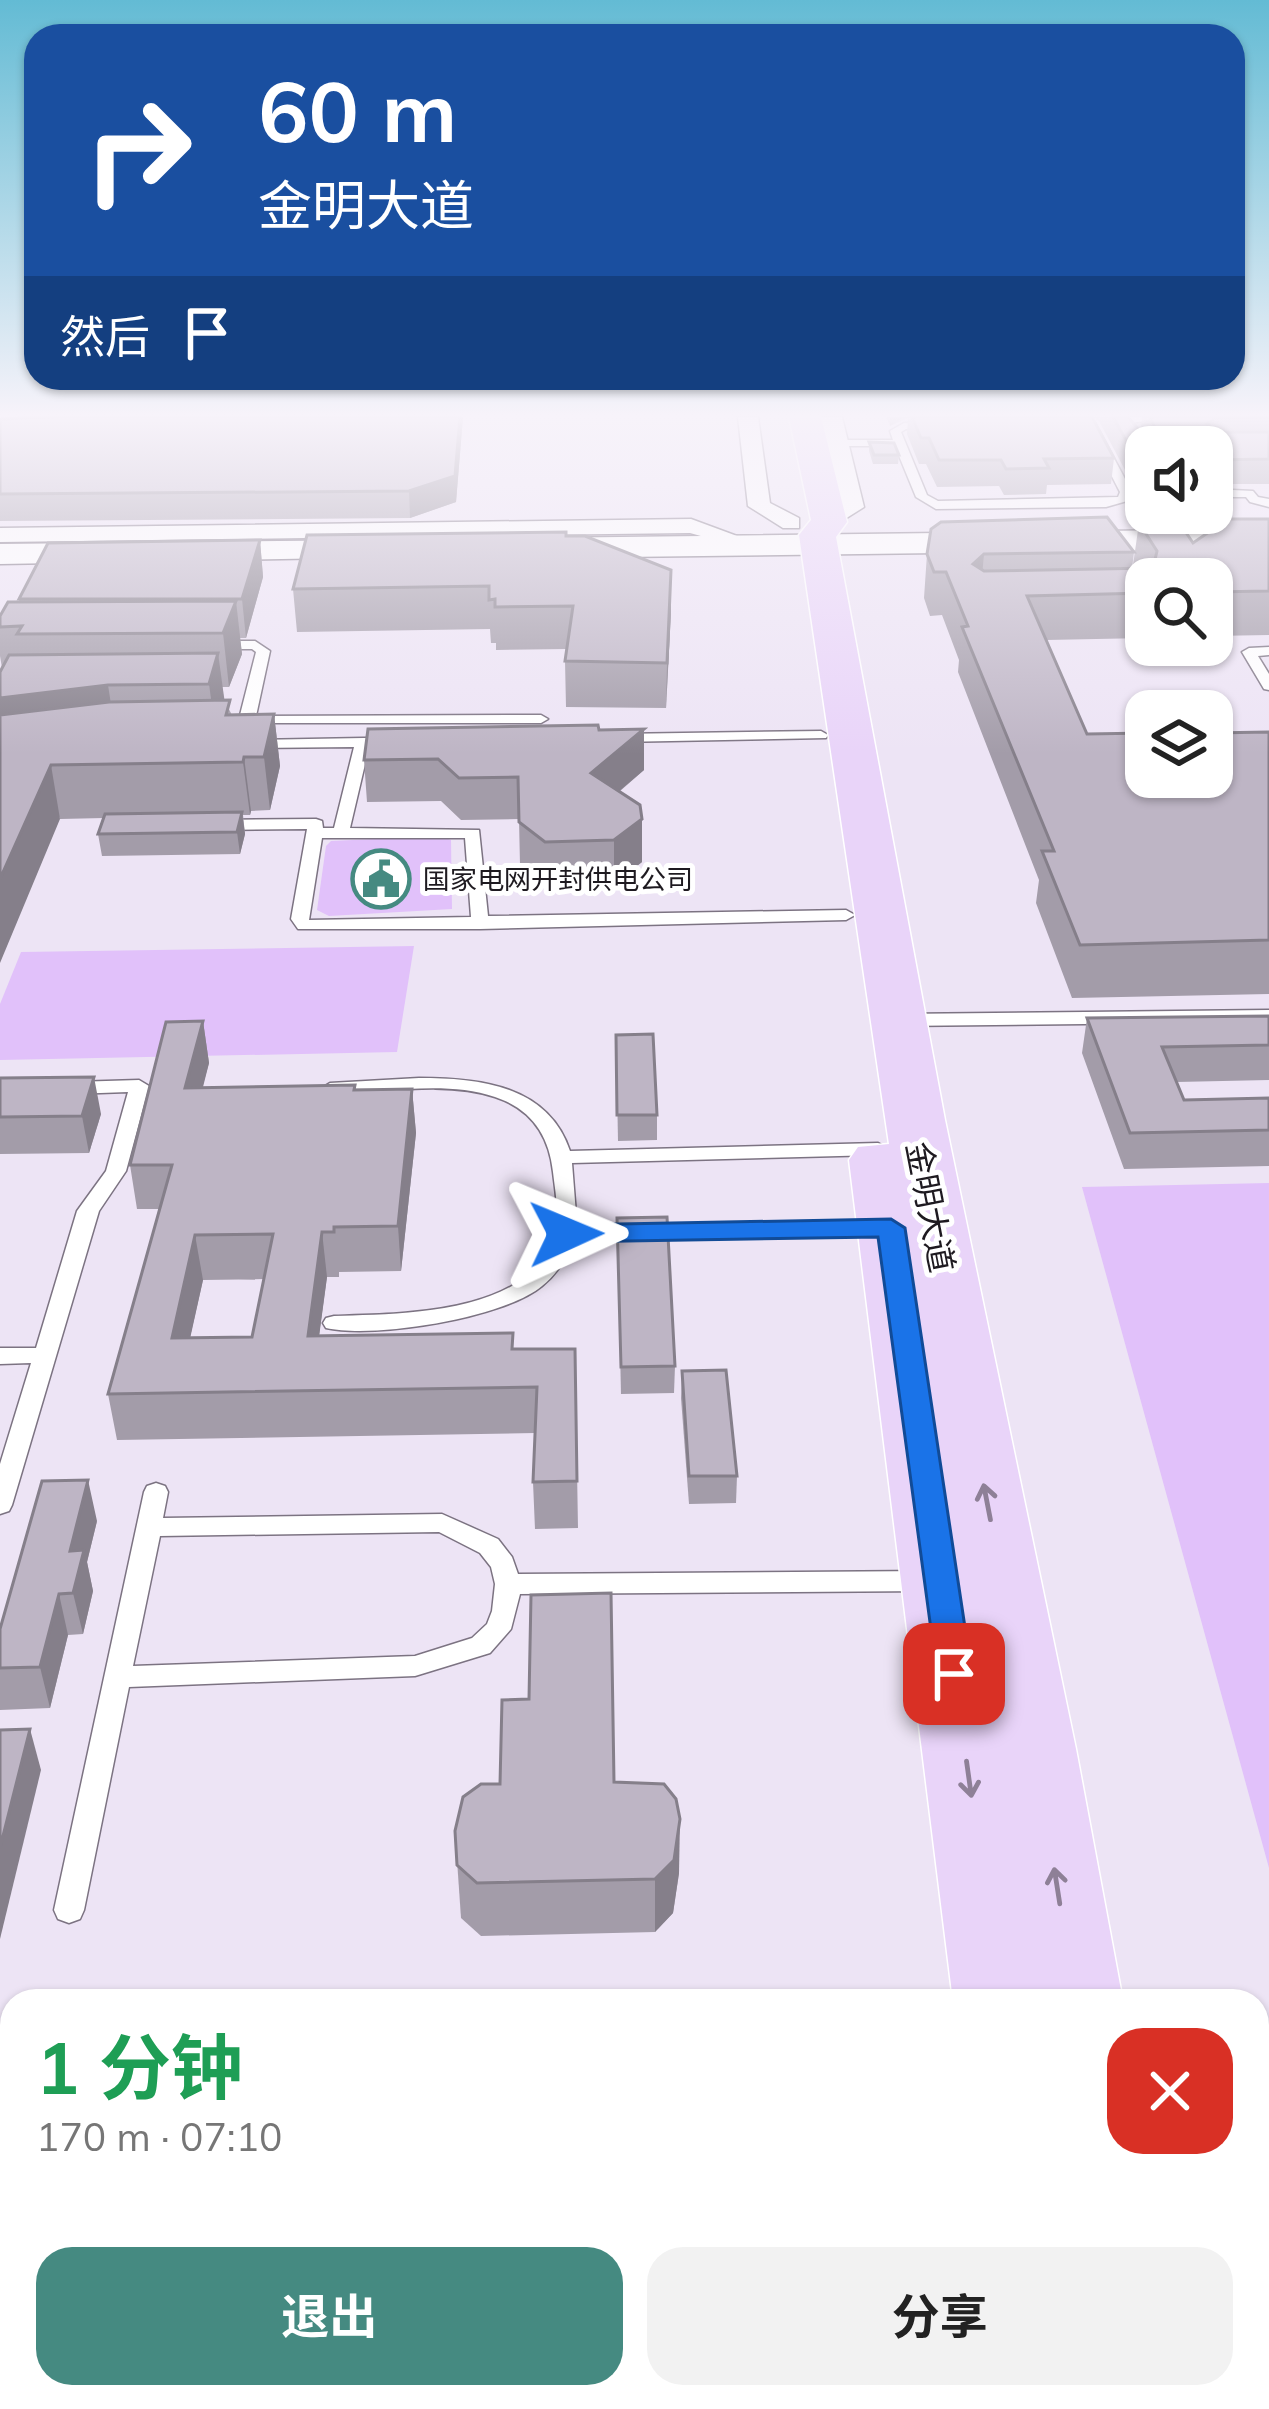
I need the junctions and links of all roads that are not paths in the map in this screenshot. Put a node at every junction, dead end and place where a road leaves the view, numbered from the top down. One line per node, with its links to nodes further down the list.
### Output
1 (798, 529): 5 (street)
2 (805, 529): 5 (main road, 金明大道)
3 (807, 529): 5 (main road, 金明大道)
4 (951, 529): 5 (main road)
5 (806, 534): 6 (main road); 7 (main road); 7 (main road); 14 (main road, 金明大道); 25 (main road, 金明大道)
6 (1269, 539)
7 (1, 550)
8 (209, 645): 12 (lane)
9 (1269, 651): 10 (lane)
10 (1269, 686)
11 (228, 695): 12 (lane)
12 (252, 695): 13 (lane)
13 (541, 719)
14 (821, 735): 15 (lane); 22 (main road, 金明大道)
15 (592, 738)
16 (409, 741): 17 (lane)
17 (363, 742): 18 (lane); 21 (lane)
18 (229, 744)
19 (203, 825): 20 (lane)
20 (314, 833): 21 (lane); 23 (lane)
21 (341, 833): 23 (lane)
22 (846, 915): 23 (lane); 28 (main road, 金明大道)
23 (480, 923)
24 (1269, 1016): 25 (lane)
25 (898, 1021): 43 (main road, 金明大道, one-way to 25)
26 (46, 1088): 33 (lane)
27 (317, 1089): 29 (lane)
28 (878, 1149): 29 (lane); 30 (main road, 金明大道)
29 (562, 1157): 31 (lane)
30 (891, 1228): 31 (lane); 38 (main road, 金明大道)
31 (566, 1234): 32 (lane)
32 (334, 1323)
33 (45, 1355): 34 (lane); 36 (lane)
34 (0, 1356)
35 (155, 1492): 37 (lane)
36 (0, 1505)
37 (148, 1527): 39 (lane); 40 (lane)
38 (941, 1581): 39 (lane); 42 (main road, 金明大道, one-way to 42)
39 (508, 1584): 40 (lane)
40 (117, 1677): 41 (lane)
41 (69, 1910)
42 (998, 1989)
43 (1074, 1989)

